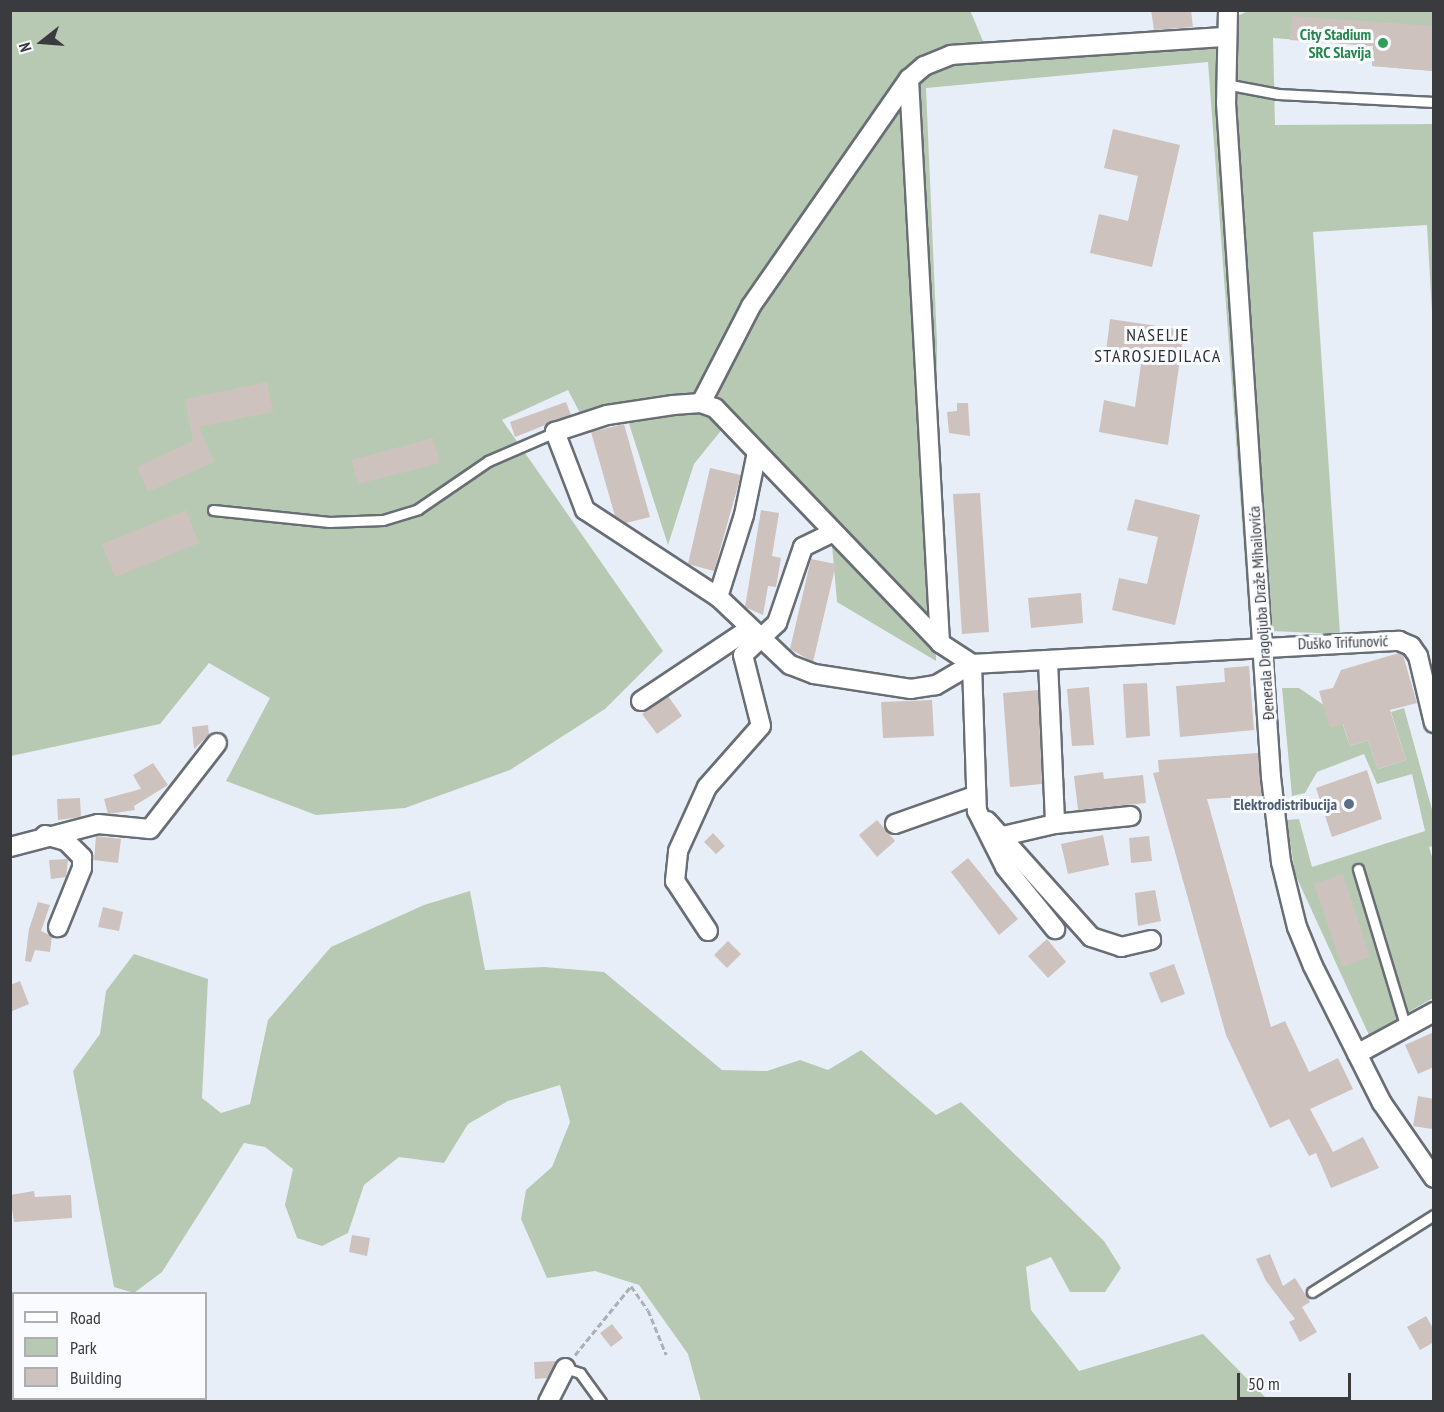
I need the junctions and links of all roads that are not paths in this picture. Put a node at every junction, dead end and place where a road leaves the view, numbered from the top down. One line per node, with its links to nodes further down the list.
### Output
1 (1228, 10): 2 (street, Đenerala Dragoljuba Draže Mihailovića)
2 (1225, 37): 3 (street); 4 (street, Đenerala Dragoljuba Draže Mihailovića)
3 (909, 78): 6 (street); 13 (street)
4 (1226, 84): 5 (lane); 14 (street, Đenerala Dragoljuba Draže Mihailovića)
5 (1434, 102)
6 (701, 403): 7 (street); 8 (street)
7 (555, 432): 9 (lane); 11 (street)
8 (757, 452): 10 (street); 11 (street)
9 (213, 510)
10 (832, 533): 12 (street); 13 (street)
11 (718, 597): 12 (street)
12 (760, 635): 16 (street); 17 (street); 30 (street)
13 (940, 643): 16 (street)
14 (1264, 646): 15 (street); 18 (street, Duško Trifunović); 34 (street, Đenerala Dragoljuba Draže Mihailovića)
15 (1048, 661): 16 (street); 23 (street)
16 (972, 664): 20 (street)
17 (641, 701)
18 (1434, 723)
19 (217, 744): 24 (street)
20 (975, 804): 22 (street); 25 (street); 29 (street)
21 (1131, 816): 23 (street)
22 (895, 824)
23 (1055, 824): 25 (street)
24 (45, 835): 26 (street); 28 (street)
25 (1003, 836): 31 (street)
26 (10, 847)
27 (1358, 869): 33 (lane)
28 (58, 927)
29 (1055, 929)
30 (708, 931)
31 (1151, 940)
32 (1434, 1012): 33 (street)
33 (1406, 1028): 34 (street)
34 (1357, 1054): 35 (street, Đenerala Dragoljuba Draže Mihailovića)
35 (1434, 1178)
36 (1434, 1215): 37 (lane)
37 (1312, 1292)
38 (565, 1368): 39 (street); 40 (lane)
39 (548, 1401)
40 (601, 1401)

